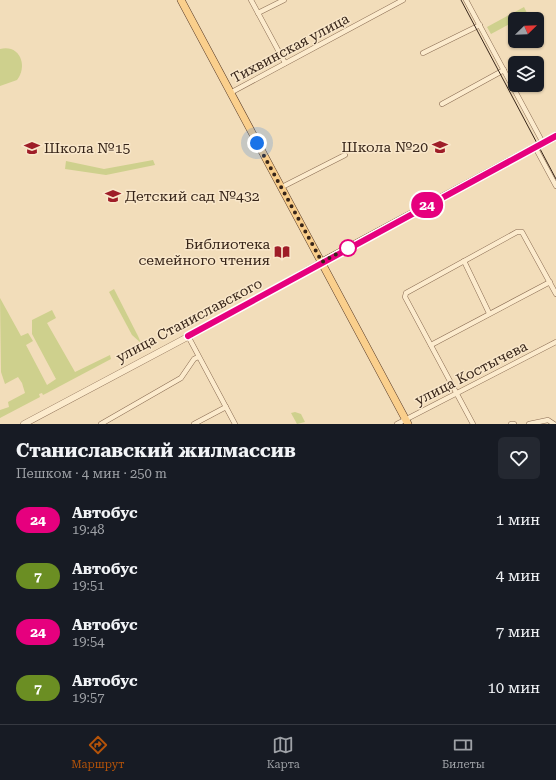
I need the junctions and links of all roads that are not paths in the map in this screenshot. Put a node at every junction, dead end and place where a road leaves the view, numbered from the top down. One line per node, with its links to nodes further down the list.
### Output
1 (181, 0): 11 (main road)
2 (251, 0): 6 (street)
3 (284, 0): 6 (street)
4 (400, 0): 9 (street, Тихвинская улица)
5 (466, 0): 7 (street)
6 (258, 13): 9 (street)
7 (480, 25): 8 (street); 10 (street)
8 (423, 54)
9 (285, 64): 11 (street, Тихвинская улица)
10 (504, 70): 12 (street); 14 (street)
11 (230, 93): 18 (main road)
12 (442, 104)
13 (556, 136): 14 (main road, улица Станиславского)
14 (543, 143): 15 (main road, улица Станиславского)
15 (535, 147): 17 (street); 20 (main road, улица Станиславского)
16 (345, 155): 18 (street)
17 (556, 186)
18 (282, 187): 20 (main road)
19 (464, 261): 21 (street); 23 (street); 26 (street)
20 (322, 262): 24 (street, улица Станиславского); 31 (main road)
21 (550, 282): 22 (street); 23 (street)
22 (556, 294)
23 (490, 313): 26 (street)
24 (188, 336): 27 (street); 32 (street, улица Станиславского)
25 (556, 342): 28 (street, улица Костычева)
26 (431, 345): 28 (street)
27 (198, 357): 29 (street); 30 (street)
28 (457, 392): 31 (street, улица Костычева); 38 (street)
29 (226, 407): 35 (street); 36 (street)
30 (111, 419): 33 (street); 34 (street)
31 (407, 422): 37 (street, улица Костычева)
32 (24, 424)
33 (101, 424)
34 (113, 424)
35 (194, 424)
36 (235, 424)
37 (397, 424)
38 (473, 424)
39 (529, 424): 40 (street)
40 (554, 424)

